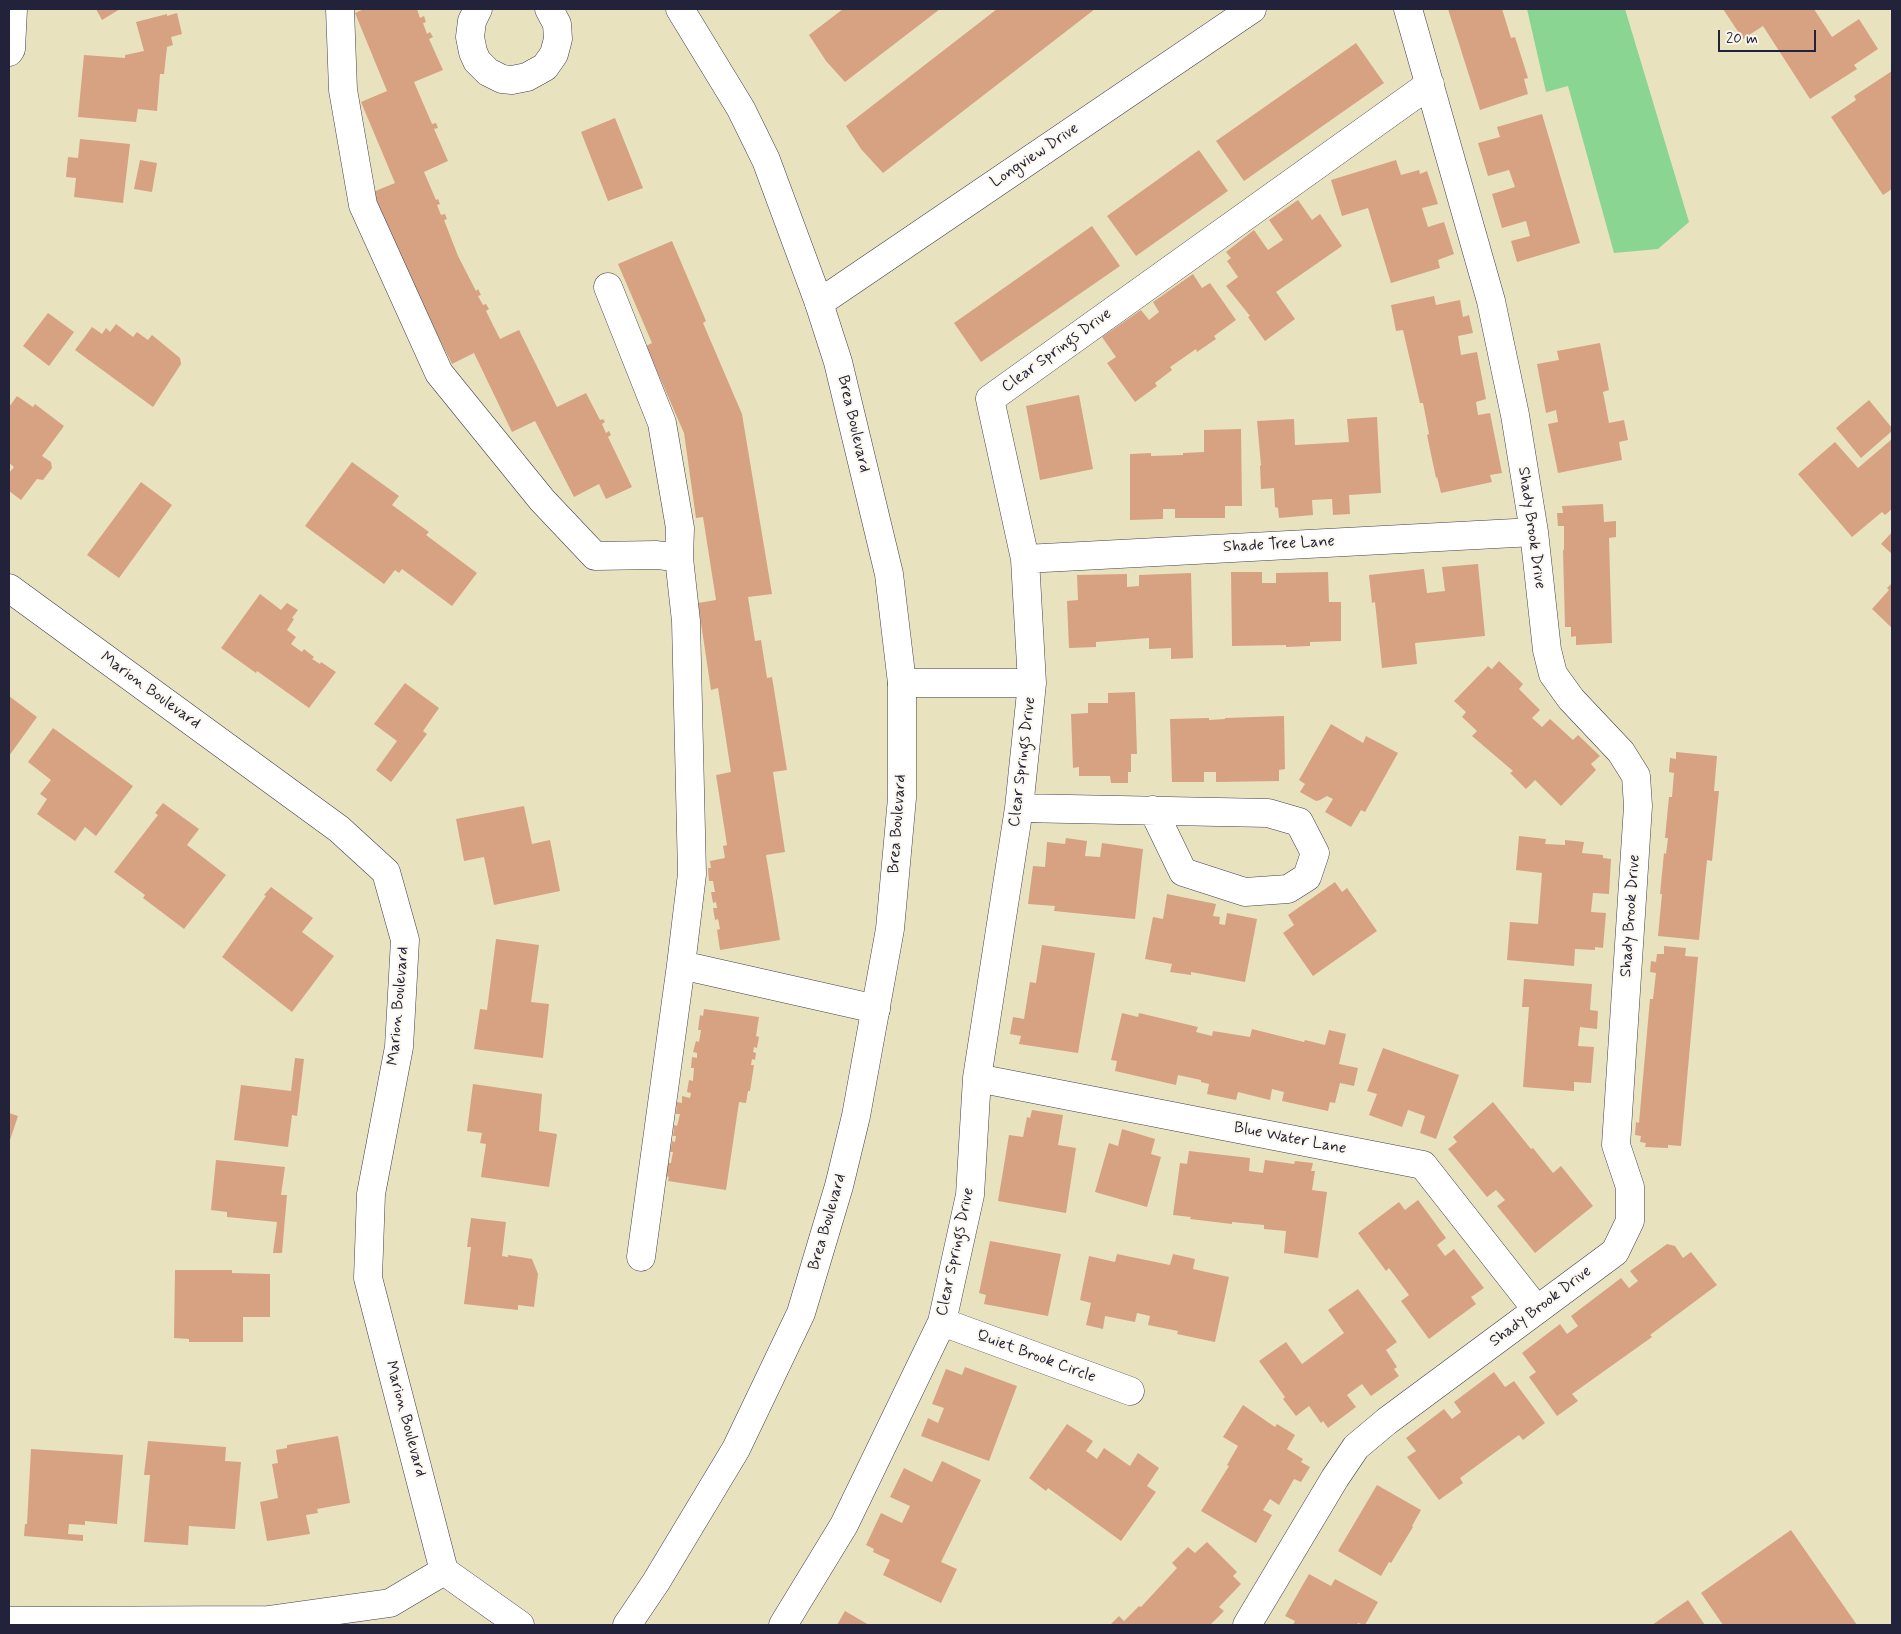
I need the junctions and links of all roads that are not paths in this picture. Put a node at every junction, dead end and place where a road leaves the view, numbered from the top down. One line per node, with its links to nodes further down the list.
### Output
1 (13, 9): 8 (street)
2 (340, 9): 13 (street)
3 (478, 9): 4 (street)
4 (549, 9)
5 (680, 9): 11 (street, Brea Boulevard)
6 (1252, 9): 11 (street, Longview Drive)
7 (1408, 9): 9 (street, Shady Brook Drive)
8 (9, 52)
9 (1430, 84): 12 (street, Shady Brook Drive); 14 (street, Clear Springs Drive)
10 (608, 287): 13 (street)
11 (819, 303): 16 (street, Brea Boulevard)
12 (1534, 532): 14 (street, Shade Tree Lane); 24 (street, Shady Brook Drive)
13 (679, 558): 20 (street)
14 (1025, 559): 17 (street, Clear Springs Drive)
15 (9, 588): 27 (street, Marion Boulevard)
16 (902, 682): 17 (street); 21 (street, Brea Boulevard)
17 (1032, 683): 18 (street, Clear Springs Drive)
18 (1019, 808): 19 (street); 22 (street, Clear Springs Drive)
19 (1153, 810): 19 (street)
20 (681, 965): 21 (street); 23 (street)
21 (876, 1009): 30 (street, Brea Boulevard)
22 (977, 1078): 24 (street, Blue Water Lane); 25 (street, Clear Springs Drive)
23 (641, 1257)
24 (1537, 1310): 32 (street, Shady Brook Drive)
25 (942, 1322): 26 (street, Quiet Brook Circle); 31 (street, Clear Springs Drive)
26 (1130, 1391)
27 (444, 1571): 28 (street); 29 (street)
28 (9, 1621)
29 (520, 1625)
30 (627, 1625)
31 (783, 1625)
32 (1247, 1625)

